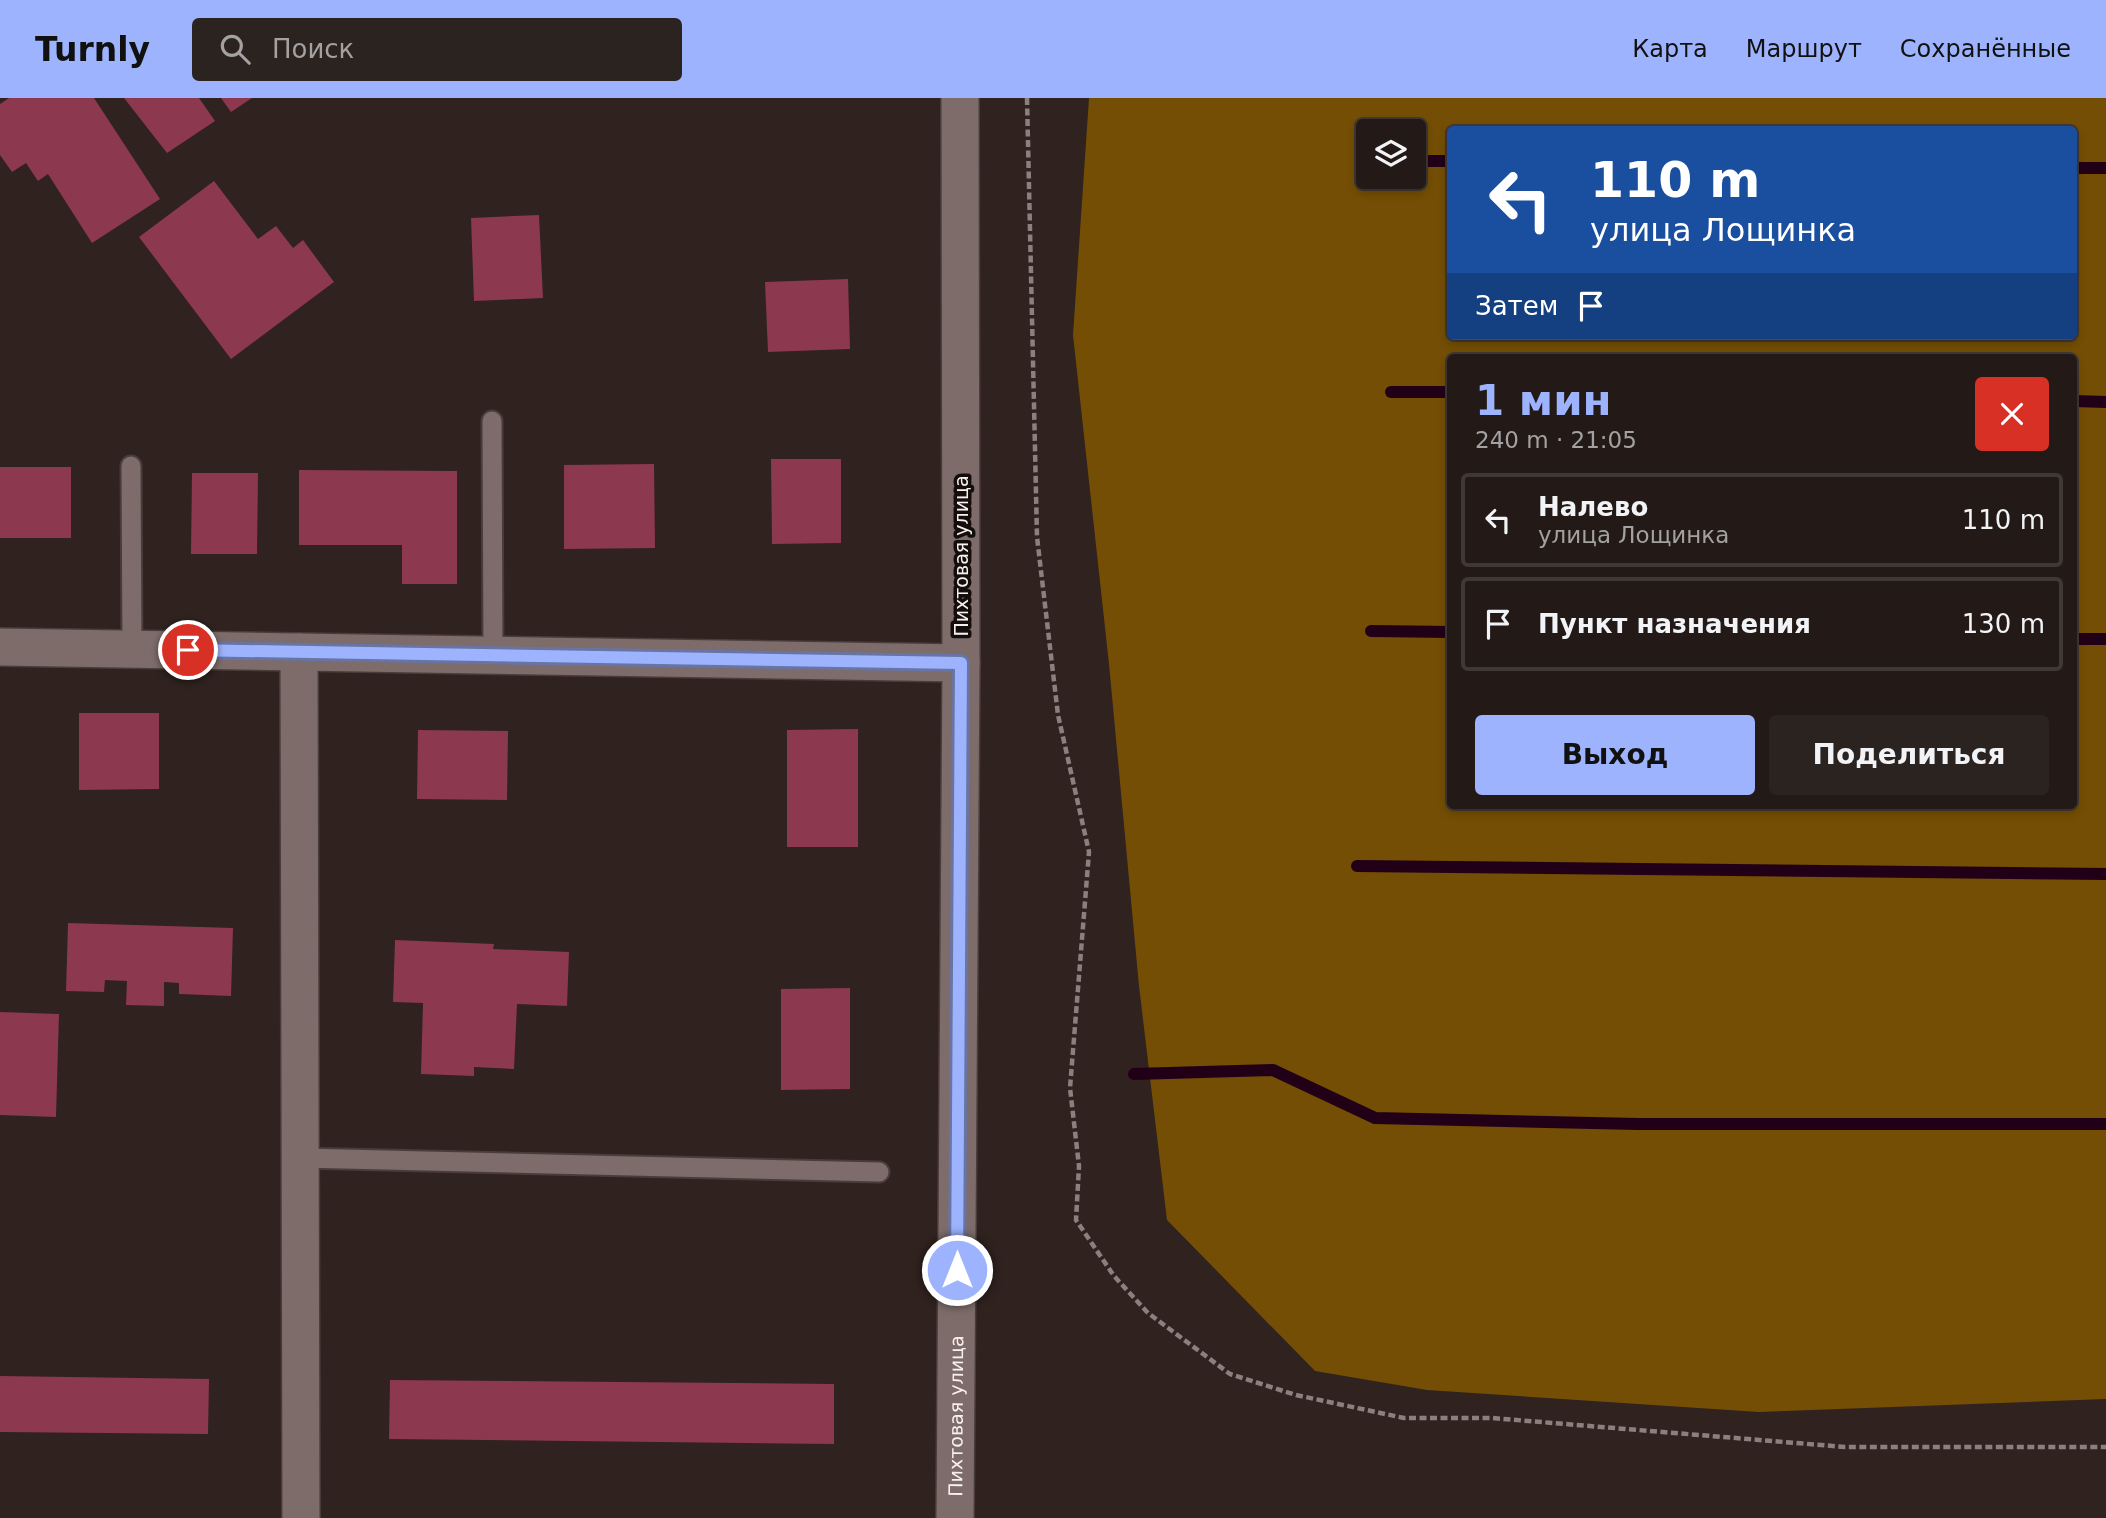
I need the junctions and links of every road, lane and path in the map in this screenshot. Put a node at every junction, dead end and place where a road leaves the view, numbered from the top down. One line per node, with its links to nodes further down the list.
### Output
1 (960, 98): 9 (street, Пихтовая улица)
2 (1027, 98): 12 (path)
3 (492, 421): 8 (lane)
4 (131, 466): 6 (lane)
5 (0, 647): 6 (street)
6 (132, 649): 7 (street)
7 (299, 652): 8 (street); 10 (street)
8 (493, 655): 9 (street)
9 (961, 663): 14 (street, Пихтовая улица)
10 (301, 1158): 11 (lane); 13 (street)
11 (878, 1172)
12 (2106, 1447)
13 (301, 1518)
14 (956, 1518)

